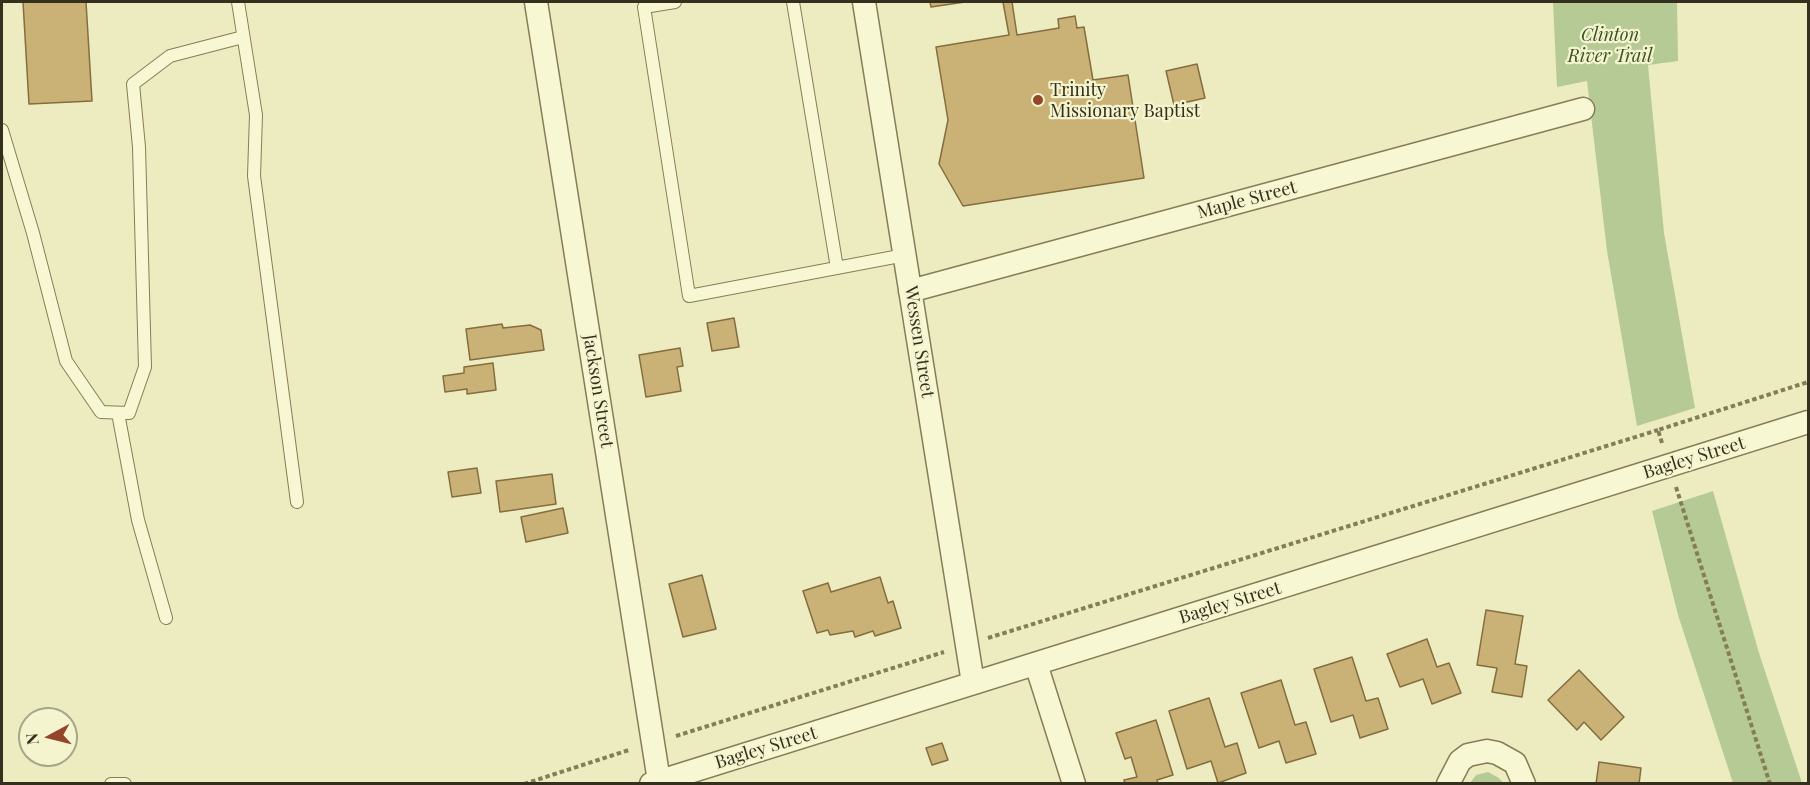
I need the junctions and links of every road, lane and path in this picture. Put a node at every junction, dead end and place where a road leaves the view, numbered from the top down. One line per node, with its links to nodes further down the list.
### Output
1 (238, 2): 6 (lane)
2 (536, 2): 26 (street, Jackson Street)
3 (675, 2): 10 (lane)
4 (793, 2): 10 (lane)
5 (864, 2): 9 (street, Wessen Street)
6 (243, 37): 13 (lane); 18 (lane)
7 (1583, 109): 11 (street, Maple Street)
8 (2, 130): 13 (lane)
9 (905, 255): 10 (lane); 11 (street, Wessen Street)
10 (837, 268)
11 (910, 291): 23 (street, Wessen Street)
12 (1809, 382): 15 (path)
13 (118, 413): 19 (lane)
14 (1809, 422): 22 (street, Bagley Street)
15 (1658, 430): 16 (path); 20 (path)
16 (1663, 448)
17 (1677, 488): 33 (path)
18 (297, 502)
19 (166, 618)
20 (995, 636)
21 (940, 653): 24 (path)
22 (1036, 664): 23 (street, Bagley Street); 30 (street)
23 (973, 683): 26 (street, Bagley Street)
24 (682, 735)
25 (624, 752): 29 (path)
26 (655, 782)
27 (111, 783): 28 (lane)
28 (125, 783)
29 (524, 783)
30 (1074, 783)
31 (1448, 783): 32 (street)
32 (1524, 783)
33 (1770, 783)

